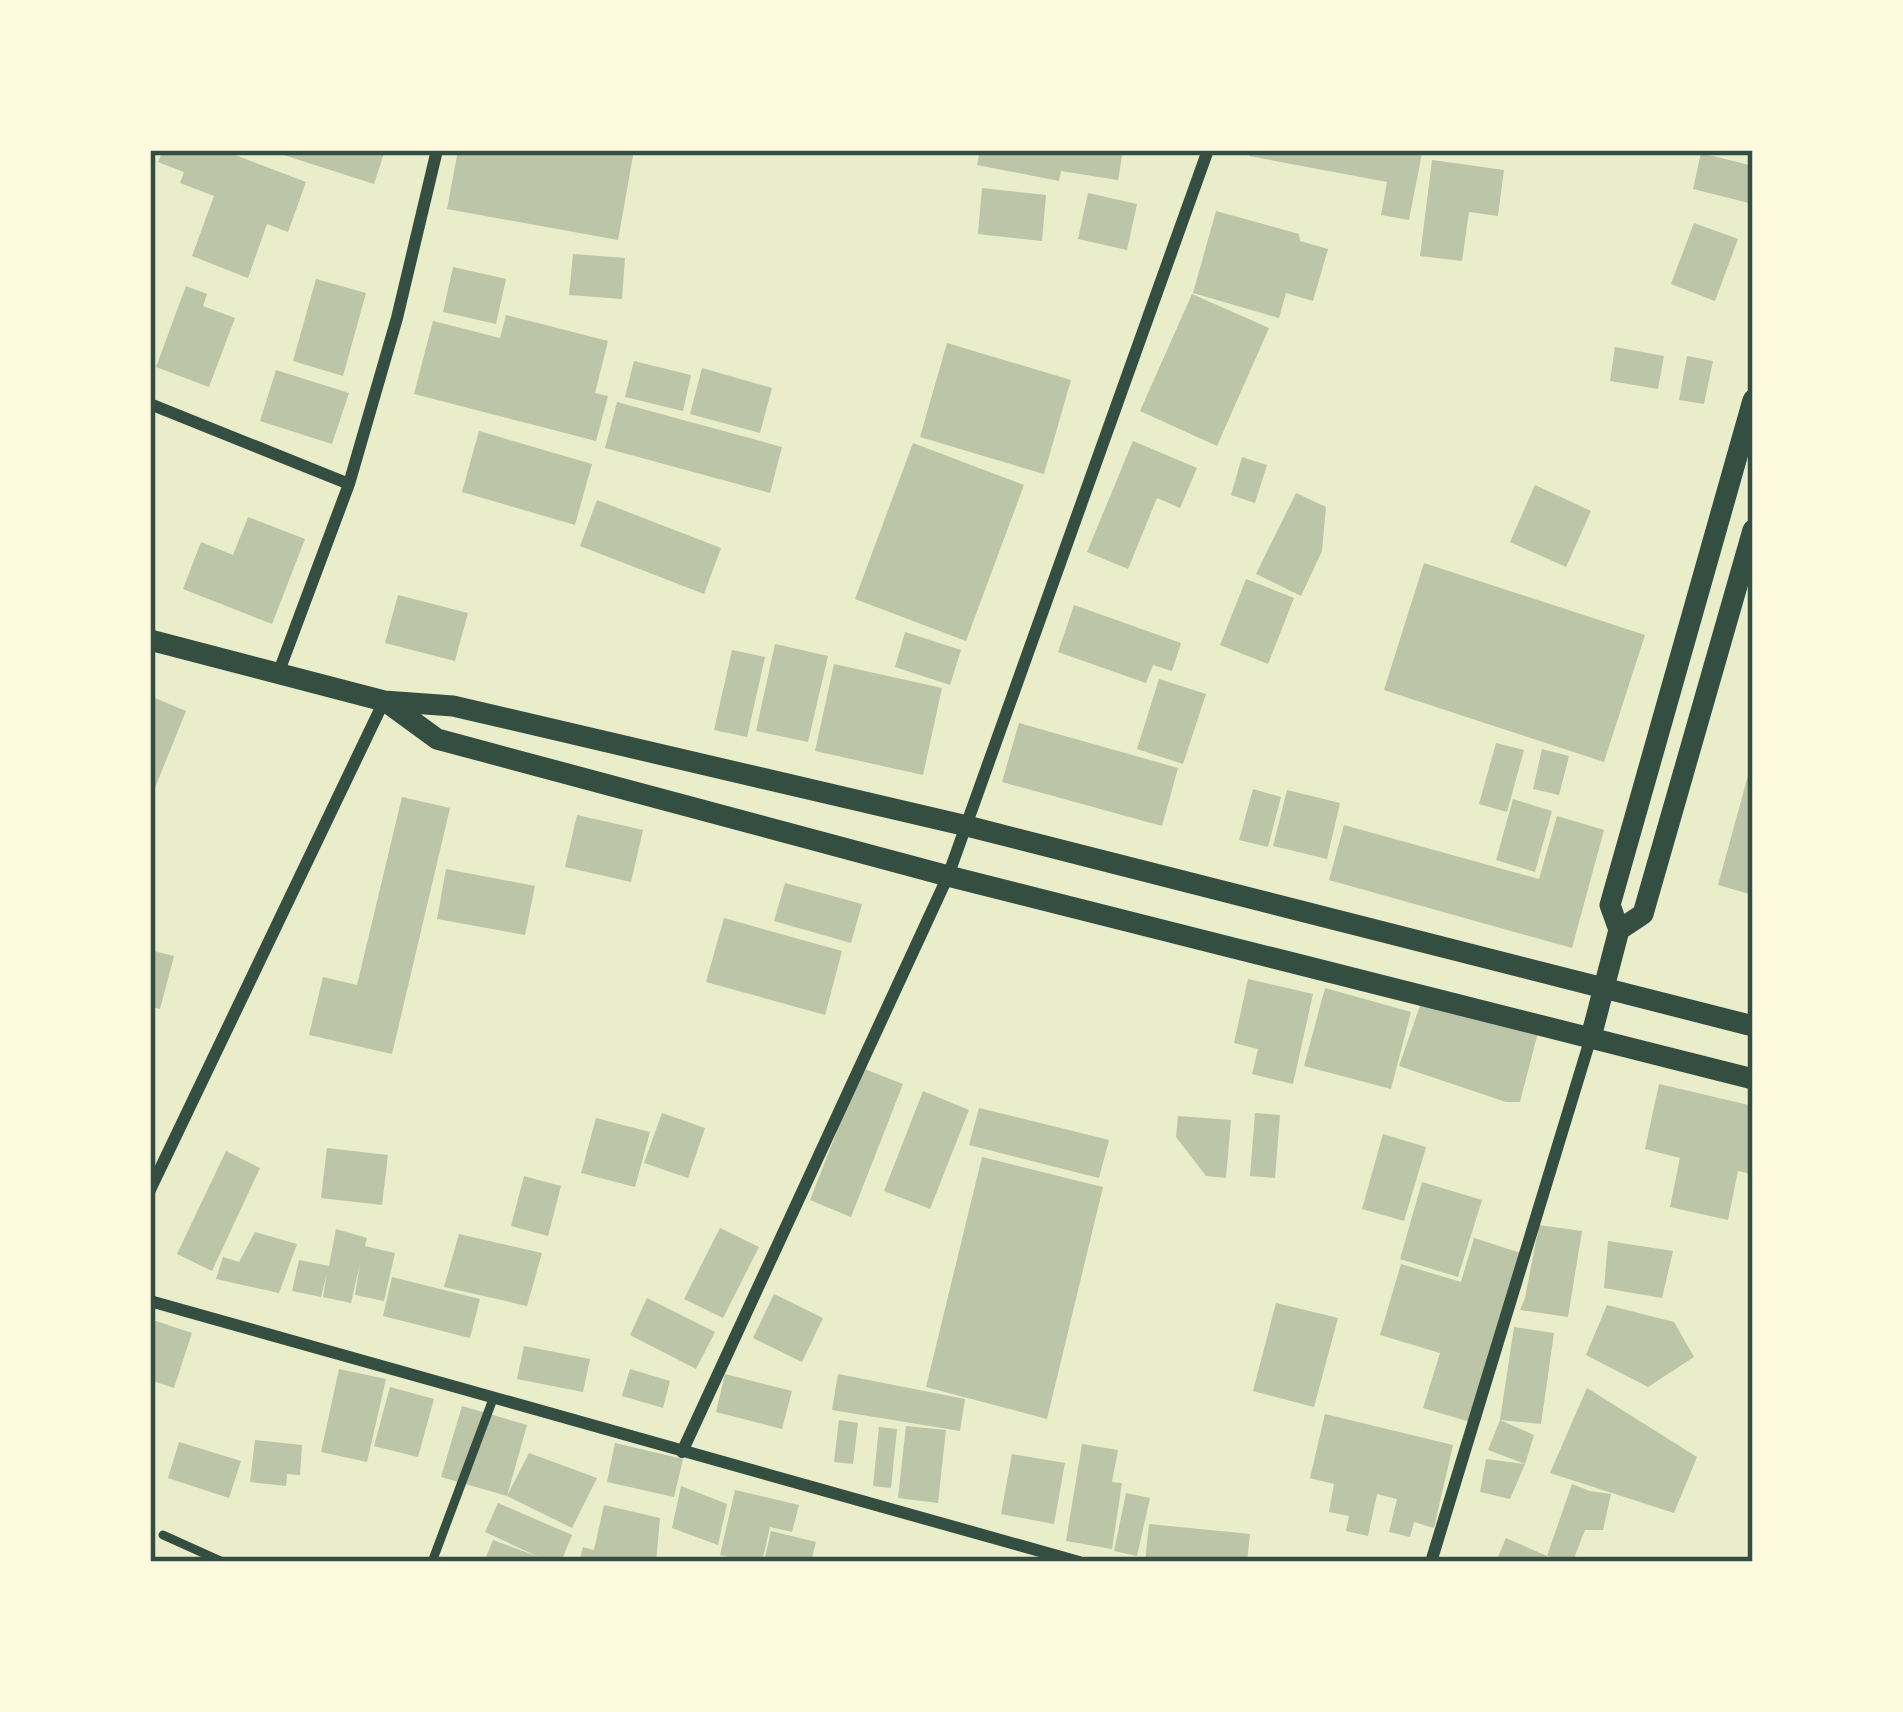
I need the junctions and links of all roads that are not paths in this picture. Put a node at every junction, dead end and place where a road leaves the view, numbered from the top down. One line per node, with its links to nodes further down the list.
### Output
1 (437, 150): 5 (street)
2 (1208, 150): 10 (street)
3 (1753, 400): 12 (street)
4 (150, 404): 5 (street)
5 (350, 484): 8 (street)
6 (1753, 530): 12 (street)
7 (150, 640): 8 (street)
8 (278, 674): 9 (street)
9 (384, 701): 10 (street); 11 (street); 17 (street)
10 (967, 826): 11 (street); 13 (street)
11 (948, 876): 15 (street); 20 (street)
12 (1619, 930): 13 (street)
13 (1604, 988): 14 (street); 15 (street)
14 (1753, 1026)
15 (1591, 1037): 16 (street); 25 (street)
16 (1753, 1079)
17 (150, 1190)
18 (150, 1301): 19 (street)
19 (493, 1399): 20 (street); 23 (lane)
20 (682, 1452): 24 (street)
21 (163, 1535): 22 (lane)
22 (224, 1562)
23 (432, 1562)
24 (1079, 1562)
25 (1431, 1562)

